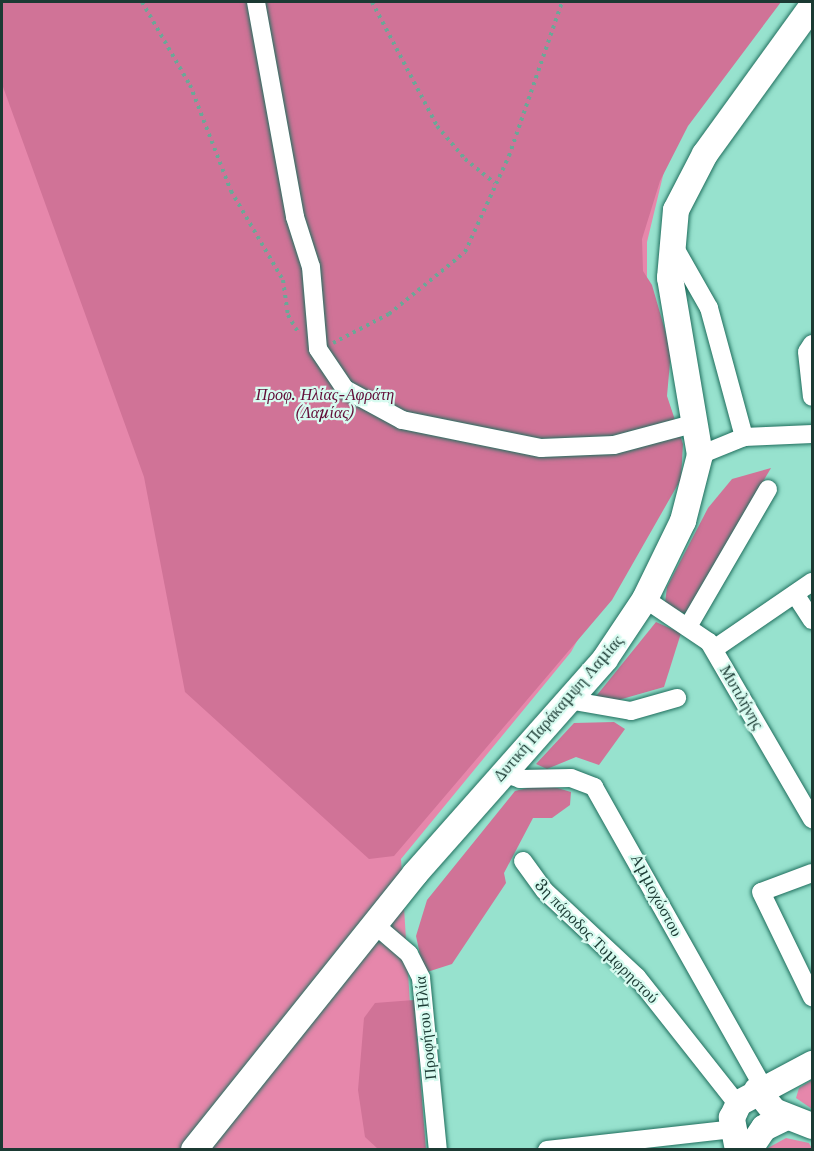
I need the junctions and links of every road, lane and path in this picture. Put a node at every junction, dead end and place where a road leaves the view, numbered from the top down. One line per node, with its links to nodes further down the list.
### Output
1 (142, 2): 9 (path)
2 (256, 2): 9 (street)
3 (372, 2): 6 (path)
4 (562, 2): 6 (path)
5 (810, 14): 7 (main road, Δυτική Παράκαμψη Λαμίας)
6 (495, 183): 9 (path)
7 (670, 238): 11 (main road, Δυτική Παράκαμψη Λαμίας); 13 (street)
8 (813, 344): 10 (street)
9 (318, 349): 11 (street)
10 (813, 397)
11 (696, 423): 14 (main road, Δυτική Παράκαμψη Λαμίας)
12 (813, 434): 13 (street)
13 (744, 437): 14 (street)
14 (700, 455): 18 (main road, Δυτική Παράκαμψη Λαμίας)
15 (768, 489): 20 (street)
16 (813, 582): 17 (street)
17 (795, 594): 19 (street); 21 (street)
18 (645, 599): 20 (street, Μυτιλήνης); 23 (main road, Δυτική Παράκαμψη Λαμίας)
19 (813, 620)
20 (689, 625): 21 (street, Μυτιλήνης)
21 (714, 649): 25 (street, Μυτιλήνης)
22 (677, 698): 23 (street)
23 (568, 700): 24 (main road, Δυτική Παράκαμψη Λαμίας)
24 (503, 773): 28 (main road, Δυτική Παράκαμψη Λαμίας); 31 (street, Αμμοχώστου)
25 (813, 819)
26 (522, 861): 31 (street, 3η πάροδος Τυμφρηστού)
27 (813, 873): 29 (street)
28 (374, 924): 34 (main road, Δυτική Παράκαμψη Λαμίας); 35 (street, Προφήτου Ηλία)
29 (813, 997)
30 (813, 1064): 31 (main road)
31 (746, 1112): 32 (main road); 36 (street)
32 (787, 1117): 33 (main road); 37 (main road)
33 (813, 1126)
34 (194, 1149)
35 (438, 1149)
36 (548, 1149)
37 (749, 1149)

